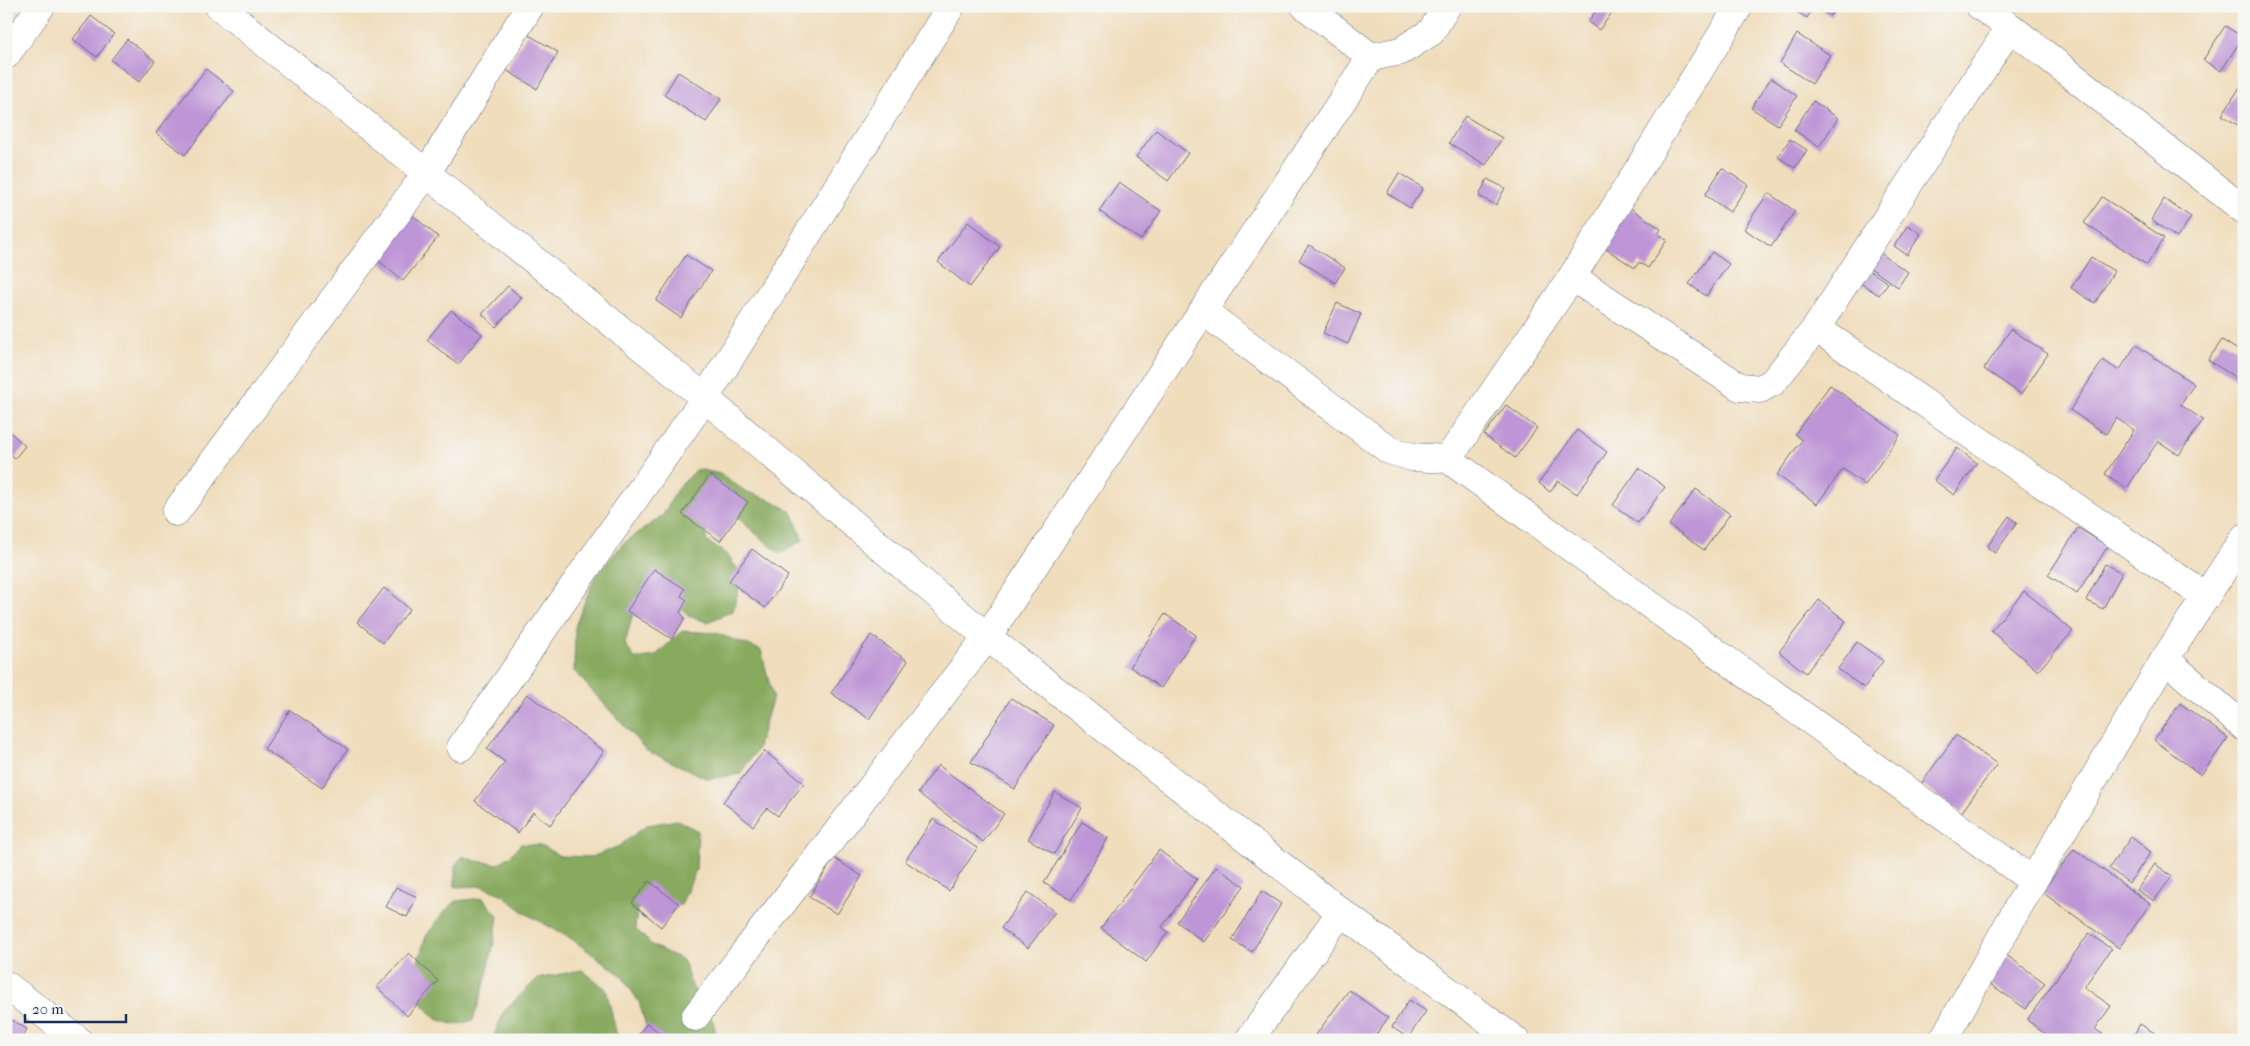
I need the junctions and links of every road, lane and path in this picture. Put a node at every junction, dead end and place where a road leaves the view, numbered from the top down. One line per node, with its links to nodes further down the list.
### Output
1 (41, 6): 10 (street)
2 (219, 6): 12 (street)
3 (530, 6): 12 (street)
4 (951, 6): 17 (street)
5 (1305, 6): 11 (street)
6 (1447, 6): 11 (street)
7 (1739, 6): 14 (street)
8 (1980, 6): 9 (street)
9 (2010, 27): 13 (street); 16 (street)
10 (6, 55)
11 (1372, 57): 15 (street)
12 (426, 174): 17 (street); 19 (street)
13 (2244, 210)
14 (1572, 277): 16 (street); 18 (street)
15 (1203, 311): 18 (street); 22 (street)
16 (1816, 328): 21 (street)
17 (704, 398): 22 (street); 25 (street)
18 (1448, 459): 26 (street)
19 (176, 512)
20 (2244, 538): 21 (street)
21 (2206, 597): 23 (street)
22 (987, 637): 27 (street); 29 (street)
23 (2164, 659): 24 (street); 26 (street)
24 (2244, 727)
25 (461, 747)
26 (2033, 881): 30 (street)
27 (1341, 912): 32 (street); 33 (street)
28 (6, 985): 31 (street)
29 (695, 1017)
30 (1949, 1038)
31 (78, 1040)
32 (1249, 1040)
33 (1515, 1040)

